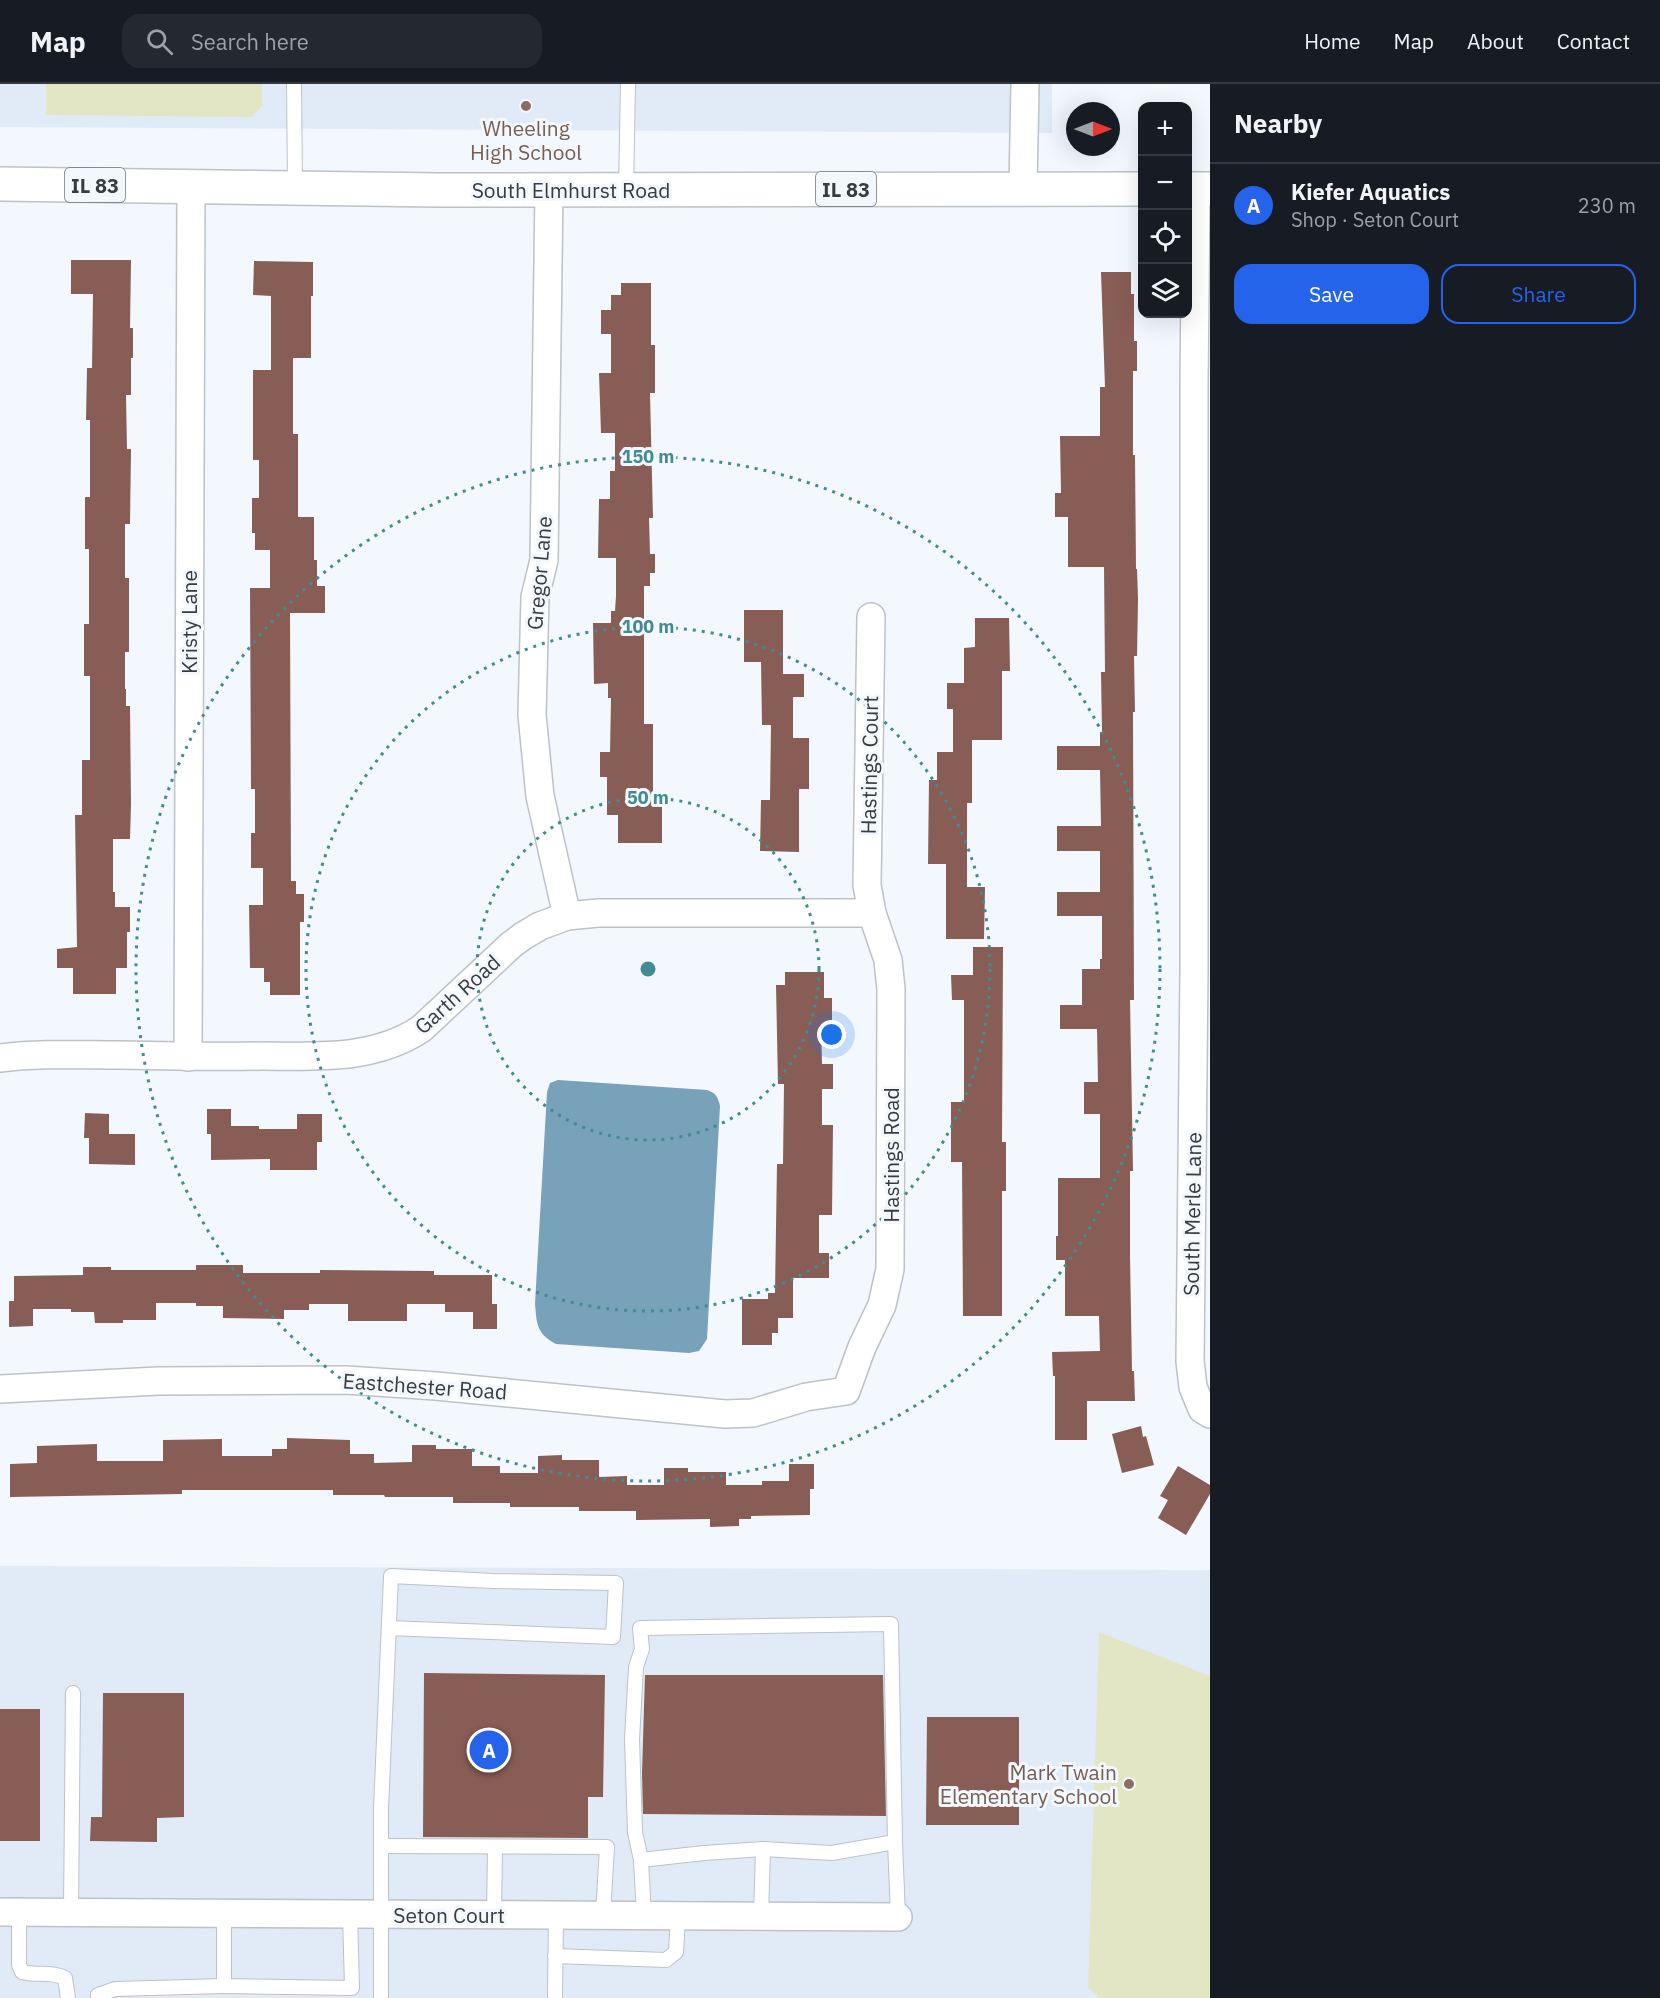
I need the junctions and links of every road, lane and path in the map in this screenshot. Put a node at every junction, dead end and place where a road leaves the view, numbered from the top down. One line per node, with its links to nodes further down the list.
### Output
1 (294, 84): 6 (lane)
2 (628, 84): 11 (lane)
3 (1025, 84): 7 (street)
4 (0, 184): 5 (main road, South Elmhurst Road / IL 83)
5 (191, 186): 6 (main road, South Elmhurst Road / IL 83); 18 (street, Kristy Lane)
6 (295, 188): 10 (main road, South Elmhurst Road / IL 83)
7 (1023, 189): 8 (main road, South Elmhurst Road / IL 83); 11 (main road, South Elmhurst Road / IL 83)
8 (1138, 189)
9 (1198, 189): 12 (street, South Merle Lane)
10 (549, 190): 11 (main road, South Elmhurst Road / IL 83); 16 (street, Gregor Lane)
11 (626, 190)
12 (1202, 386): 14 (street, South Merle Lane)
13 (871, 617): 15 (street, Hastings Court)
14 (1203, 699): 17 (street, South Merle Lane)
15 (872, 913): 16 (street, Garth Road); 21 (street, Hastings Road)
16 (567, 916): 18 (street, Garth Road)
17 (1202, 970): 22 (street, South Merle Lane)
18 (188, 1057): 19 (street, Garth Road)
19 (0, 1058)
20 (0, 1389): 21 (street, Eastchester Road)
21 (846, 1391)
22 (1206, 1412)
23 (389, 1628): 23 (lane); 26 (lane)
24 (73, 1693): 31 (lane)
25 (895, 1842): 28 (lane); 29 (lane); 41 (lane)
26 (381, 1846): 27 (lane); 34 (lane)
27 (495, 1847): 35 (lane); 37 (lane)
28 (763, 1849): 29 (lane); 40 (lane)
29 (641, 1860): 38 (lane)
30 (10, 1912): 31 (street, Seton Court); 45 (lane)
31 (71, 1912): 32 (street, Seton Court)
32 (224, 1913): 33 (street, Seton Court); 43 (lane)
33 (350, 1914): 34 (street, Seton Court); 44 (lane)
34 (381, 1914): 35 (street, Seton Court); 47 (lane)
35 (494, 1915): 36 (street, Seton Court)
36 (556, 1915): 37 (street, Seton Court); 42 (lane)
37 (603, 1916): 38 (street, Seton Court)
38 (644, 1916): 39 (street, Seton Court)
39 (678, 1916): 40 (street, Seton Court); 42 (lane)
40 (761, 1916): 41 (street, Seton Court)
41 (898, 1917)
42 (555, 1956): 48 (lane)
43 (224, 1986): 44 (lane); 46 (lane)
44 (352, 1993)
45 (68, 1998)
46 (98, 1998)
47 (381, 1998)
48 (555, 1998)

